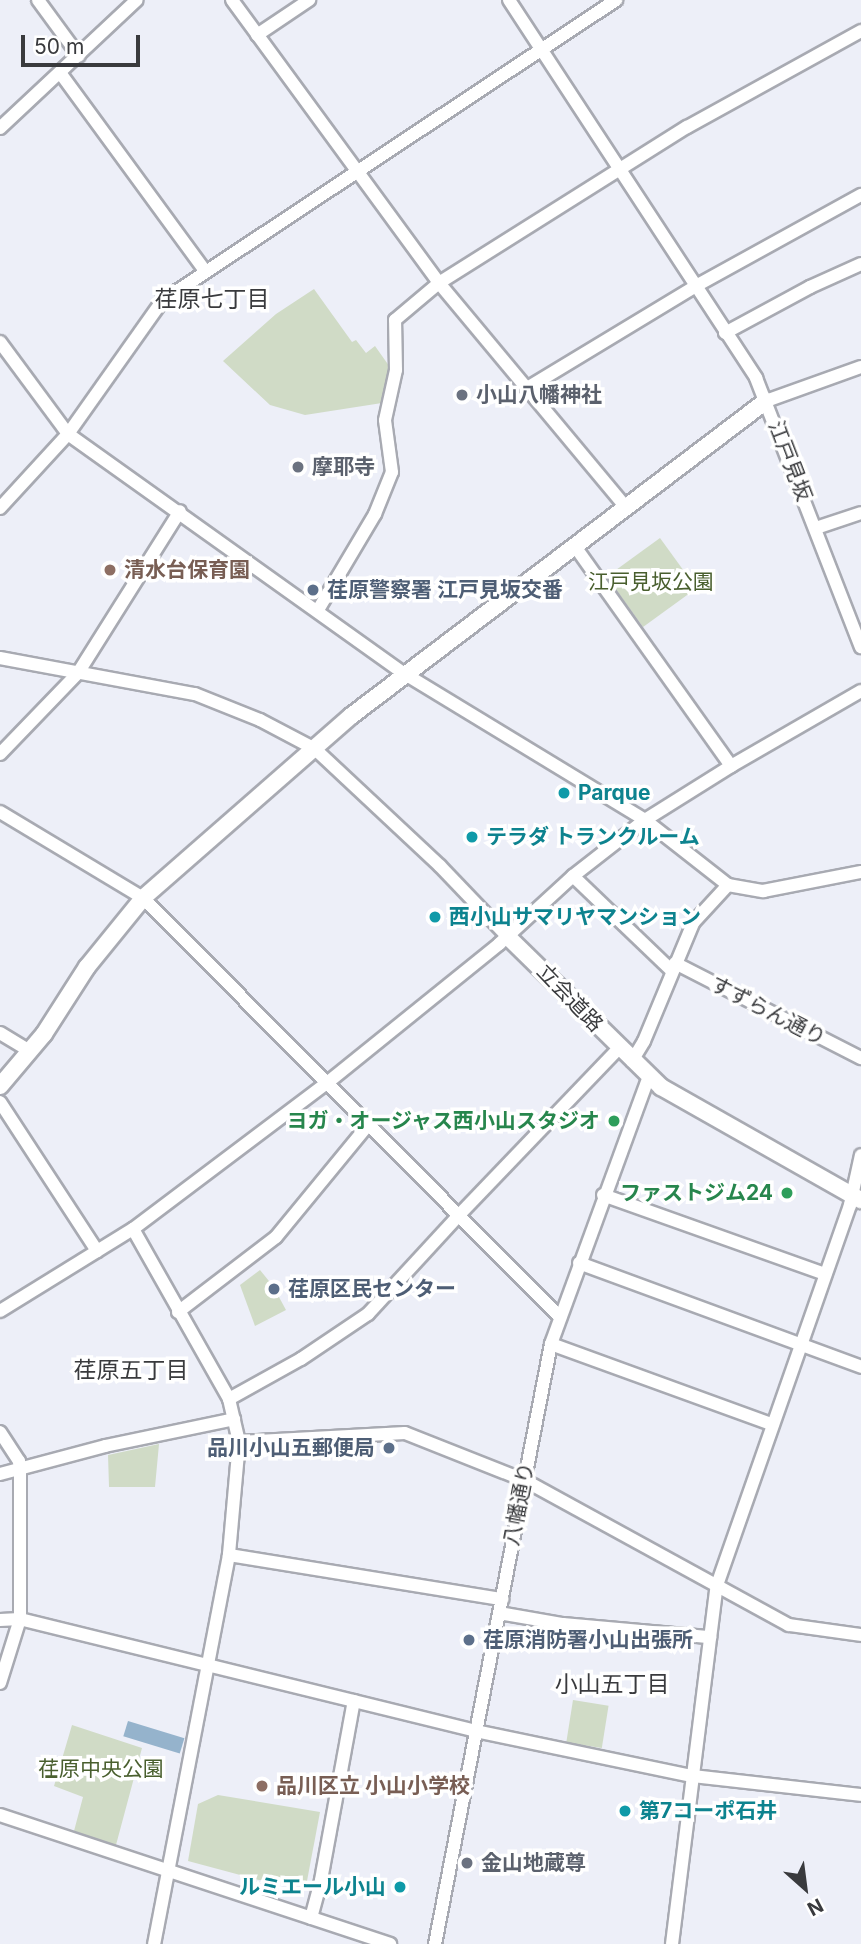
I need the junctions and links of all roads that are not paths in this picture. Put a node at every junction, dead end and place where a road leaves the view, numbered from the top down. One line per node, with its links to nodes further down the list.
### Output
1 (38, 0): 10 (street)
2 (137, 0): 10 (street)
3 (232, 0): 8 (street)
4 (309, 0): 8 (street)
5 (509, 0): 9 (street, 江戸見坂)
6 (616, 0): 9 (street)
7 (861, 31): 13 (street)
8 (257, 34): 14 (street)
9 (540, 51): 13 (street, 江戸見坂); 14 (street)
10 (79, 56): 11 (street)
11 (61, 74): 12 (street); 17 (street)
12 (0, 128)
13 (618, 170): 18 (street); 19 (street, 江戸見坂)
14 (357, 173): 17 (street); 18 (street)
15 (861, 195): 19 (street)
16 (861, 264): 20 (street)
17 (206, 272): 25 (street)
18 (439, 283): 23 (street); 32 (street)
19 (694, 287): 20 (street, 江戸見坂); 23 (street)
20 (725, 333): 24 (street, 江戸見坂)
21 (0, 342): 25 (street)
22 (861, 367): 24 (street)
23 (529, 387): 26 (street)
24 (766, 401): 26 (street); 30 (street, 江戸見坂)
25 (68, 434): 27 (street); 28 (street)
26 (625, 506): 31 (street)
27 (0, 508)
28 (180, 511): 32 (street); 35 (street)
29 (861, 513): 30 (street)
30 (816, 528): 33 (street, 江戸見坂)
31 (574, 545): 36 (street); 40 (street)
32 (318, 610): 36 (street)
33 (861, 648)
34 (0, 658): 35 (street, 立会道路)
35 (78, 673): 38 (street, 立会道路); 39 (street)
36 (405, 674): 38 (street); 42 (street)
37 (861, 691): 40 (street)
38 (314, 749): 46 (street); 47 (street, 立会道路)
39 (0, 754)
40 (731, 765): 42 (street)
41 (0, 812): 46 (street)
42 (645, 820): 44 (street); 45 (street)
43 (861, 872): 45 (street)
44 (573, 876): 47 (street); 48 (street, すずらん通り)
45 (728, 885): 48 (street)
46 (143, 898): 51 (street); 55 (street)
47 (507, 936): 50 (street, 立会道路); 55 (street)
48 (673, 967): 52 (street, すずらん通り); 53 (street)
49 (0, 1033): 51 (street)
50 (619, 1048): 53 (street, 立会道路); 62 (street)
51 (30, 1051): 56 (street)
52 (861, 1058)
53 (632, 1061): 54 (street, 立会道路)
54 (649, 1076): 60 (street, 八幡通り); 61 (street, 立会道路)
55 (327, 1083): 58 (street); 63 (street)
56 (0, 1086)
57 (0, 1102): 64 (street)
58 (368, 1125): 62 (street); 68 (street)
59 (861, 1155): 61 (street)
60 (603, 1195): 65 (street, 八幡通り); 66 (street)
61 (857, 1197): 66 (street)
62 (458, 1215): 69 (street); 73 (street)
63 (133, 1229): 64 (street); 68 (street)
64 (97, 1251): 67 (street)
65 (579, 1263): 69 (street, 八幡通り); 71 (street)
66 (825, 1274): 71 (street)
67 (0, 1311)
68 (178, 1312): 73 (street)
69 (559, 1316): 70 (street, 八幡通り)
70 (551, 1344): 75 (street); 80 (street, 八幡通り)
71 (800, 1345): 72 (street); 75 (street)
72 (861, 1367)
73 (229, 1399): 74 (street)
74 (234, 1419): 77 (street); 78 (street)
75 (773, 1425): 82 (street)
76 (0, 1432): 78 (street)
77 (239, 1443): 80 (street); 81 (street)
78 (20, 1469): 79 (street); 85 (street)
79 (0, 1474)
80 (524, 1480): 82 (street); 83 (street, 八幡通り)
81 (229, 1555): 83 (street); 89 (street)
82 (717, 1585): 87 (street); 88 (street)
83 (502, 1599): 84 (street, 八幡通り)
84 (499, 1613): 88 (street); 92 (street, 八幡通り)
85 (20, 1619): 86 (street); 89 (street); 90 (street)
86 (0, 1620)
87 (861, 1634)
88 (710, 1637): 93 (street)
89 (207, 1666): 91 (street); 96 (street)
90 (0, 1683)
91 (354, 1701): 92 (street); 97 (street)
92 (476, 1731): 93 (street); 100 (street, 八幡通り)
93 (692, 1776): 94 (street); 101 (street)
94 (861, 1795)
95 (0, 1815): 96 (street)
96 (169, 1872): 97 (street); 98 (street)
97 (311, 1918): 99 (street)
98 (155, 1944)
99 (390, 1944)
100 (435, 1944)
101 (672, 1944)

